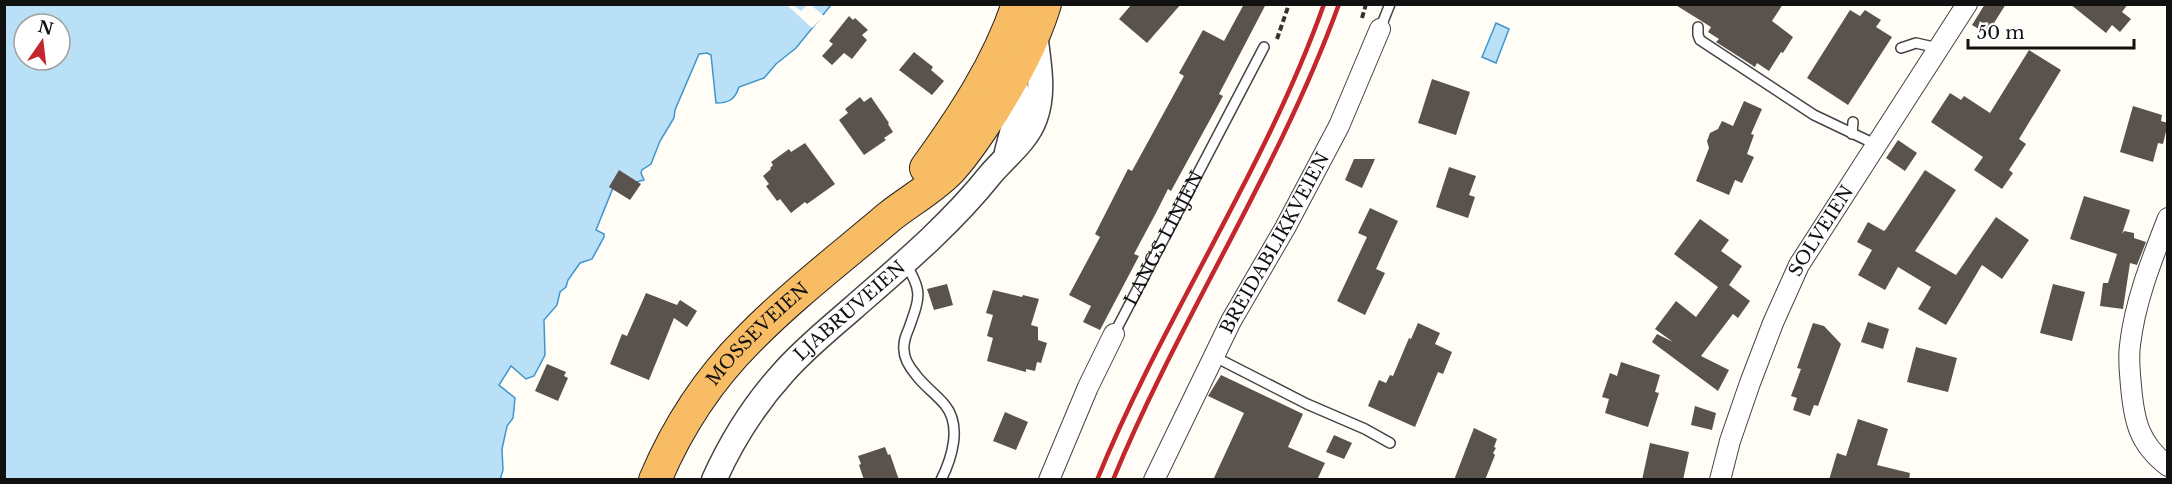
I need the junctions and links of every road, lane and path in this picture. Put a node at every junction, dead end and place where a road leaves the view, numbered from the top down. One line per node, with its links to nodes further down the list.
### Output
1 (1018, 4): 11 (highway, MOSSEVEIEN)
2 (1289, 4): 8 (path)
3 (1390, 4): 7 (lane, BREIDABLIKKVEIEN)
4 (1967, 4): 10 (street, SOLVEIEN)
5 (1040, 19): 11 (highway, MOSSEVEIEN); 15 (street, LJABRUVEIEN)
6 (1698, 27): 13 (lane)
7 (1380, 29): 19 (street, BREIDABLIKKVEIEN)
8 (1264, 47): 18 (lane, LANGS LINJEN)
9 (1901, 48): 10 (lane)
10 (1938, 48): 14 (street, SOLVEIEN)
11 (1005, 66): 15 (street, LJABRUVEIEN); 22 (highway, MOSSEVEIEN)
12 (1853, 122): 13 (lane)
13 (1852, 134): 14 (lane)
14 (1877, 145): 27 (street, SOLVEIEN)
15 (1006, 158): 17 (street, LJABRUVEIEN)
16 (2168, 218): 21 (street)
17 (905, 263): 23 (street, LJABRUVEIEN); 24 (lane)
18 (1114, 334): 25 (street, LANGS LINJEN)
19 (1213, 356): 20 (lane); 26 (street, BREIDABLIKKVEIEN)
20 (1390, 443)
21 (2168, 466)
22 (655, 480)
23 (714, 480)
24 (941, 480)
25 (1048, 480)
26 (1154, 480)
27 (1720, 480)

